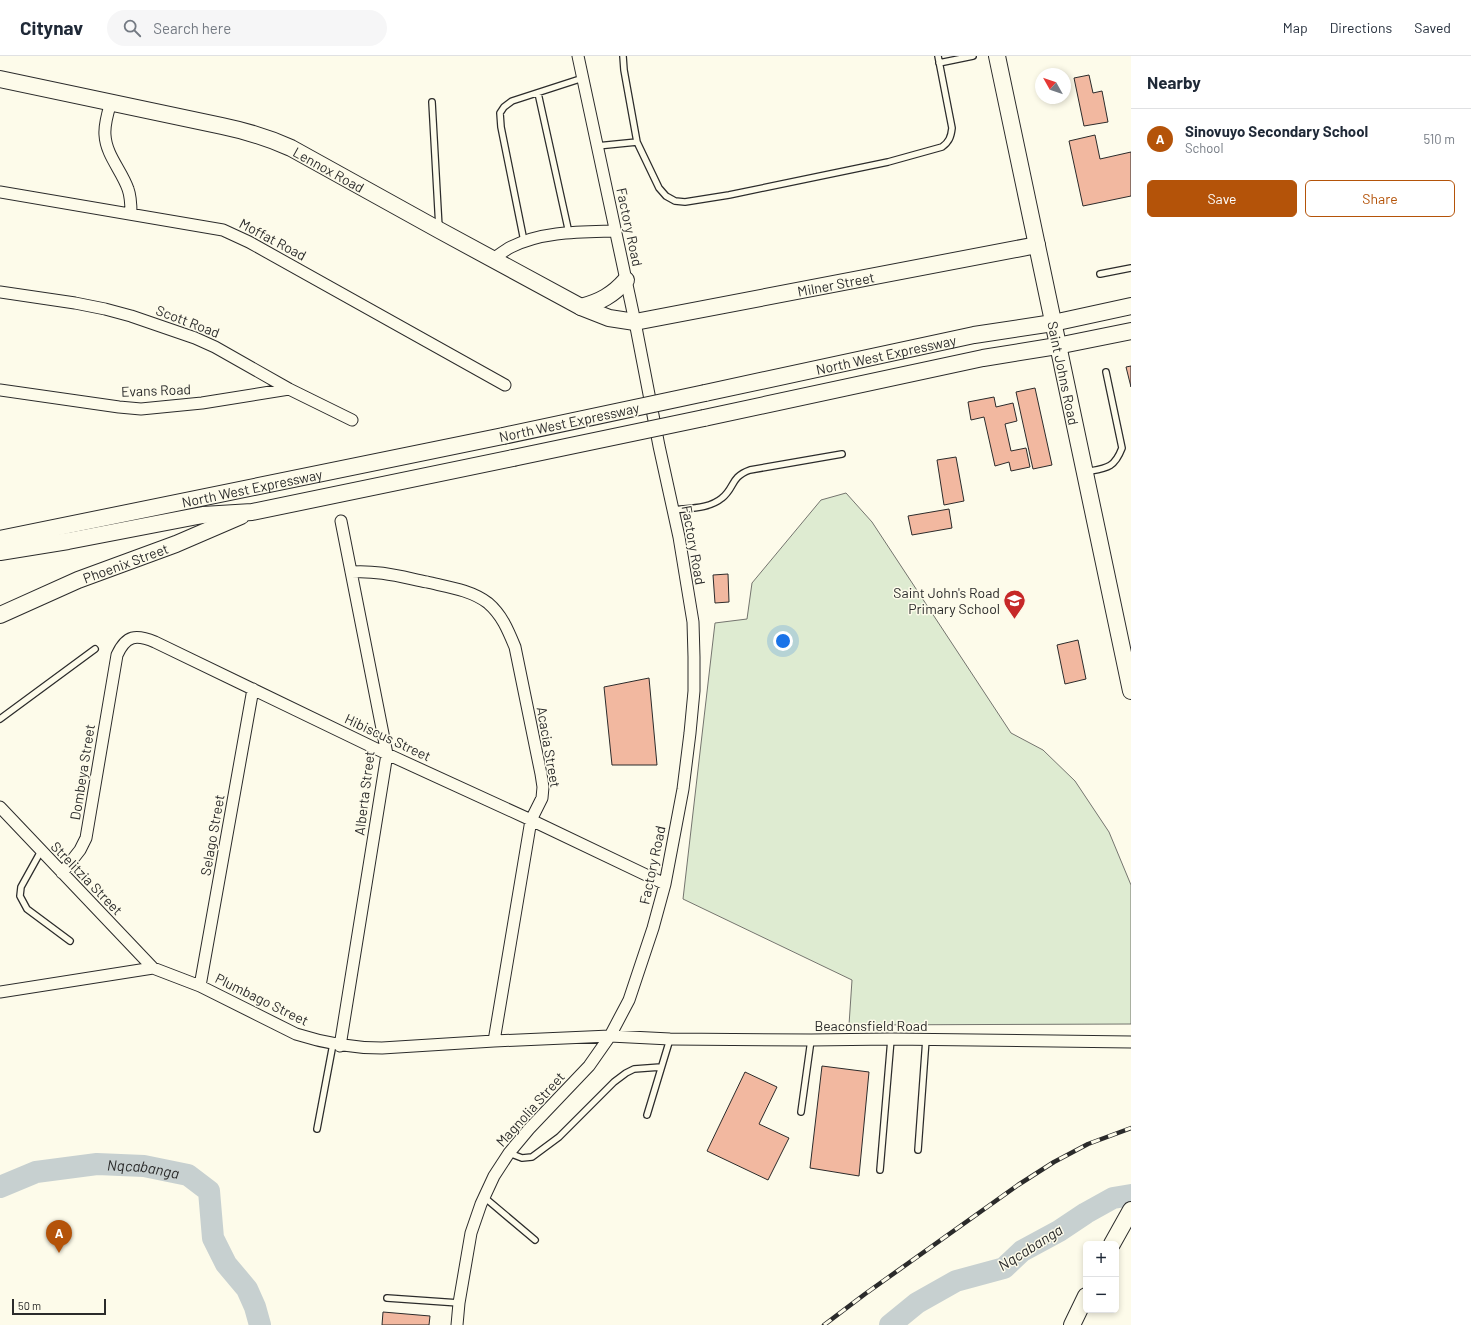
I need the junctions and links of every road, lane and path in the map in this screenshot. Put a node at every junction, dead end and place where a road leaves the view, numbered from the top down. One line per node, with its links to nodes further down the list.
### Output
1 (578, 56): 7 (street, Factory Road)
2 (623, 56): 12 (lane)
3 (938, 56): 6 (lane)
4 (973, 56): 6 (lane)
5 (996, 56): 20 (main road, Saint Johns Road)
6 (939, 63): 12 (lane)
7 (582, 78): 9 (lane); 13 (street, Factory Road)
8 (0, 79): 10 (main road, Lennox Road)
9 (538, 93): 18 (lane); 19 (lane)
10 (111, 102): 15 (street); 16 (main road, Lennox Road)
11 (432, 102): 16 (lane)
12 (637, 142): 13 (lane)
13 (597, 146): 17 (street, Factory Road)
14 (0, 192): 15 (street, Moffat Road)
15 (130, 214): 33 (street, Moffat Road)
16 (439, 230): 21 (main road, Lennox Road)
17 (615, 231): 18 (street); 24 (street, Factory Road)
18 (569, 233): 19 (street)
19 (524, 241): 21 (street)
20 (1037, 244): 28 (main road, Milner Street); 29 (main road, Saint Johns Road)
21 (493, 259): 27 (main road, Lennox Road)
22 (1131, 268): 23 (lane)
23 (1100, 274)
24 (626, 280): 27 (main road); 28 (street, Factory Road)
25 (0, 292): 34 (street, Scott Road)
26 (1131, 306): 29 (main road, North West Expressway)
27 (581, 307): 28 (main road, Lennox Road)
28 (635, 322): 39 (street, Factory Road)
29 (1053, 323): 31 (main road, Saint Johns Road); 42 (main road, North West Expressway, bridge)
30 (1131, 331): 31 (main road, North West Expressway)
31 (1057, 346): 38 (main road, Saint Johns Road); 40 (main road, North West Expressway, bridge)
32 (1106, 372): 38 (lane)
33 (505, 385)
34 (290, 389): 35 (street, Evans Road); 36 (street, Scott Road)
35 (0, 390)
36 (352, 420)
37 (842, 454): 39 (lane)
38 (1084, 472): 49 (main road, Saint Johns Road)
39 (673, 510): 56 (street, Factory Road)
40 (252, 512): 43 (main road); 45 (main road, Phoenix Street)
41 (341, 521): 44 (street, Alberta Street)
42 (2, 535)
43 (0, 552)
44 (351, 572): 51 (street, Alberta Street); 53 (street, Acacia Street)
45 (2, 616)
46 (95, 649): 50 (lane)
47 (114, 669): 48 (street, Hibiscus Street); 55 (street, Dombeya Street)
48 (253, 689): 51 (street, Hibiscus Street); 59 (street, Selago Street)
49 (1131, 690)
50 (0, 719)
51 (387, 754): 53 (street, Hibiscus Street); 68 (street, Alberta Street)
52 (0, 807): 54 (street, Strelitzia Street)
53 (531, 820): 56 (street, Hibiscus Street); 66 (street, Acacia Street)
54 (41, 851): 55 (street, Strelitzia Street); 57 (lane)
55 (62, 873): 58 (street, Strelitzia Street)
56 (665, 884): 61 (street, Factory Road)
57 (70, 941)
58 (153, 968): 59 (street, Plumbago Street); 60 (street, Plumbago Street)
59 (200, 986): 68 (street, Plumbago Street)
60 (0, 992)
61 (610, 1036): 62 (street, Beaconsfield Road); 66 (street, Plumbago Street); 74 (street, Magnolia Street)
62 (670, 1039): 65 (street, Beaconsfield Road); 69 (lane)
63 (891, 1039): 64 (street, Beaconsfield Road); 65 (street, Beaconsfield Road); 75 (lane)
64 (926, 1039): 67 (street, Beaconsfield Road); 73 (lane)
65 (811, 1040): 70 (lane)
66 (494, 1041): 68 (street, Plumbago Street)
67 (1131, 1042)
68 (337, 1045): 72 (lane)
69 (661, 1067): 71 (lane); 74 (lane)
70 (801, 1112)
71 (648, 1115)
72 (317, 1129)
73 (918, 1150)
74 (509, 1153): 76 (street, Magnolia Street)
75 (880, 1170)
76 (484, 1196): 79 (lane); 82 (street, Magnolia Street)
77 (1131, 1210): 78 (main road)
78 (1114, 1239)
79 (535, 1240)
80 (387, 1298): 82 (lane)
81 (1083, 1302): 84 (main road)
82 (460, 1303): 83 (street, Magnolia Street)
83 (457, 1325)
84 (1072, 1325)

